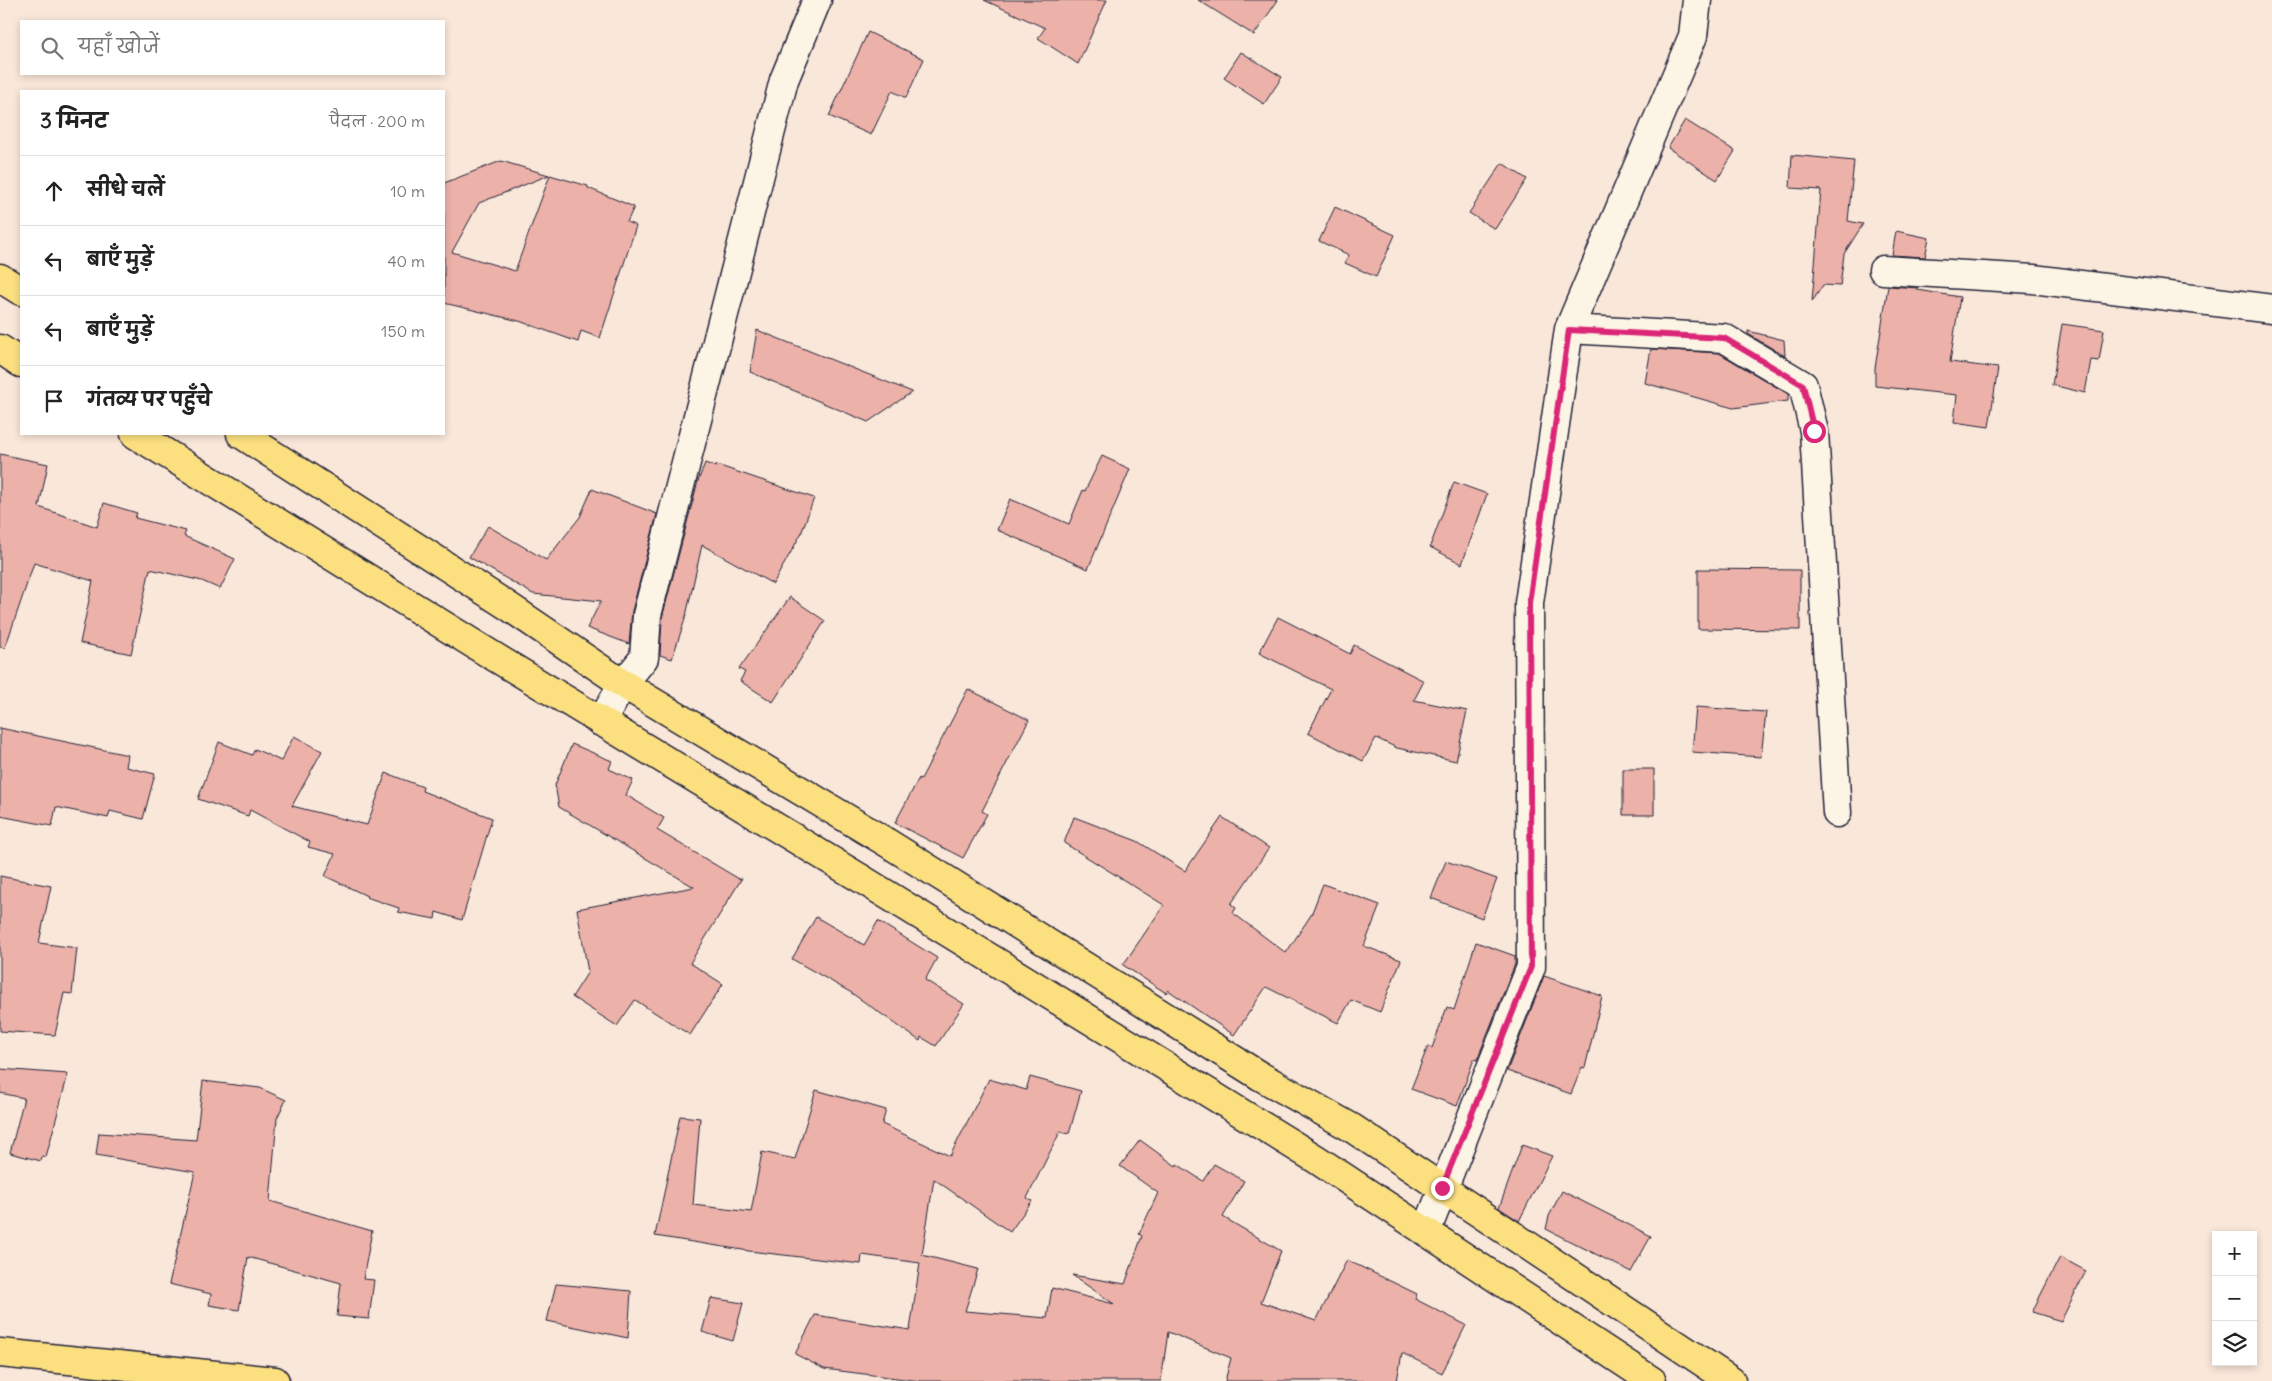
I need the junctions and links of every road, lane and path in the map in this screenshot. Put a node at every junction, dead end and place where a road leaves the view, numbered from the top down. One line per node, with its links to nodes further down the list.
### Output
1 (818, 0): 12 (street)
2 (1697, 0): 7 (street)
3 (1883, 270): 6 (street)
4 (0, 278): 5 (main road)
5 (20, 290)
6 (2272, 309)
7 (1569, 330): 14 (street); 15 (street)
8 (0, 350): 9 (main road)
9 (20, 362)
10 (137, 435): 13 (main road)
11 (243, 435): 12 (main road)
12 (624, 684): 13 (street); 15 (main road)
13 (601, 722): 16 (main road)
14 (1837, 813)
15 (1442, 1188): 16 (street); 20 (main road)
16 (1426, 1232): 19 (main road)
17 (0, 1353): 18 (main road)
18 (275, 1381)
19 (1652, 1381)
20 (1731, 1381)

